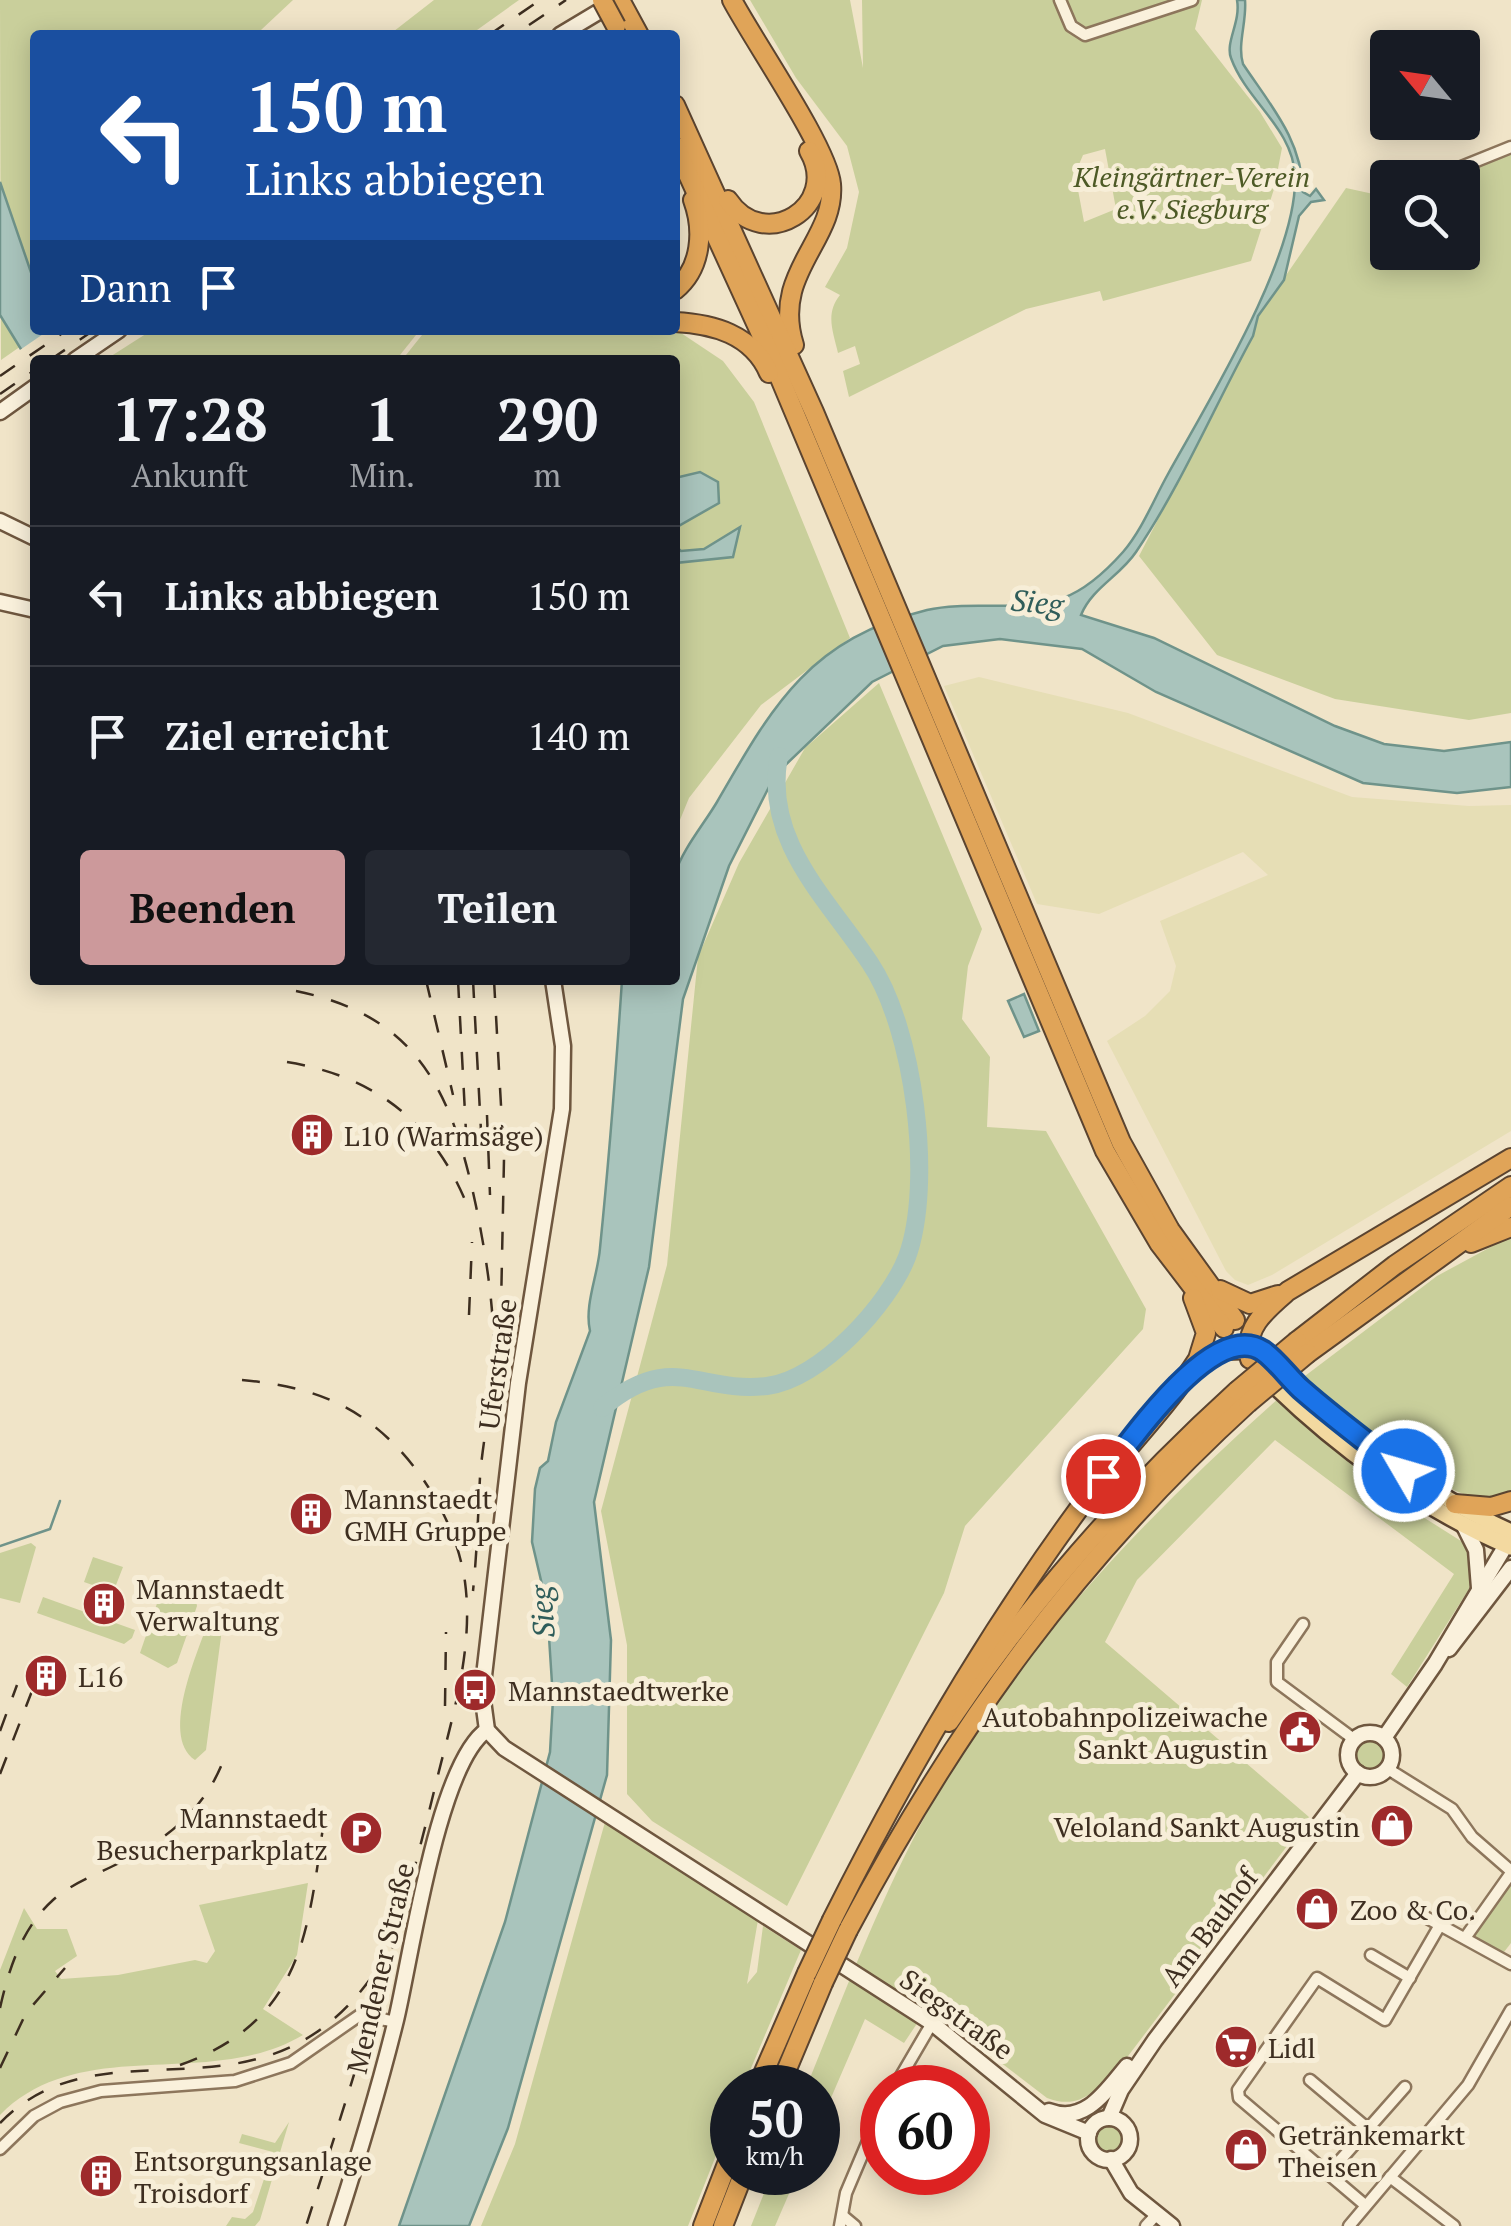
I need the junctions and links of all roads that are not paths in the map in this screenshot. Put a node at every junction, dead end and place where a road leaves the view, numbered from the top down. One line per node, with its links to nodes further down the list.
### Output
1 (602, 0): 7 (highway, bridge)
2 (619, 0): 7 (highway); 8 (street)
3 (719, 0): 11 (highway)
4 (732, 0): 21 (highway)
5 (1060, 0): 6 (street)
6 (1192, 0)
7 (622, 26)
8 (568, 30)
9 (680, 115): 11 (highway)
10 (1511, 147): 13 (street)
11 (698, 154): 21 (highway)
12 (680, 157): 22 (highway)
13 (1479, 160)
14 (680, 161): 15 (highway)
15 (680, 283)
16 (680, 322): 22 (highway)
17 (112, 335): 18 (street)
18 (82, 355)
19 (30, 391): 20 (street)
20 (0, 412)
21 (814, 412): 25 (highway)
22 (798, 428): 25 (highway)
23 (0, 521): 24 (street)
24 (30, 538)
25 (879, 592): 34 (highway)
26 (0, 601): 27 (street)
27 (30, 606)
28 (554, 985): 51 (street, Uferstraße)
29 (1511, 1158): 35 (highway)
30 (1511, 1186): 37 (highway)
31 (1511, 1206): 33 (highway)
32 (1511, 1226): 33 (highway)
33 (1426, 1264): 37 (highway)
34 (1194, 1279): 35 (highway); 36 (highway); 39 (highway)
35 (1288, 1291): 38 (highway)
36 (1230, 1324): 38 (main road)
37 (1302, 1347): 40 (highway, bridge)
38 (1250, 1348): 39 (highway); 42 (main road); 43 (main road)
39 (1190, 1372): 56 (highway)
40 (1242, 1397): 56 (highway); 59 (highway)
41 (1511, 1501): 42 (highway)
42 (1455, 1504): 44 (main road)
43 (1463, 1524): 44 (main road); 47 (street)
44 (1510, 1540): 47 (street)
45 (1511, 1568): 48 (street)
46 (1511, 1585): 48 (street)
47 (1479, 1589): 50 (street)
48 (1483, 1608): 50 (street)
49 (1304, 1624): 53 (street)
50 (1435, 1664): 52 (street)
51 (487, 1730): 67 (street, Mendener Straße); 68 (street, Siegstraße)
52 (1384, 1738): 53 (street); 54 (street)
53 (1355, 1740): 55 (street)
54 (1388, 1769): 55 (street); 57 (street)
55 (1358, 1773): 69 (street, Am Bauhof)
56 (862, 1860): 59 (highway)
57 (1511, 1872): 61 (street)
58 (1418, 1913): 60 (street)
59 (840, 1925): 64 (highway, bridge)
60 (1440, 1926): 61 (street); 65 (street)
61 (1464, 1938): 63 (street)
62 (1371, 1955): 65 (street)
63 (1511, 1964)
64 (815, 1978): 70 (highway); 71 (highway)
65 (1410, 1978): 82 (street)
66 (1511, 2010): 83 (street)
67 (396, 2022): 79 (street); 89 (street, Mendener Straße)
68 (932, 2023): 72 (street); 75 (street, Siegstraße)
69 (1155, 2040): 75 (street); 76 (street, Am Bauhof)
70 (770, 2065)
71 (787, 2065)
72 (907, 2065)
73 (1310, 2080): 77 (street)
74 (1405, 2087): 77 (street)
75 (1030, 2102): 78 (street, Siegstraße)
76 (1109, 2118): 78 (street); 81 (street)
77 (1368, 2128): 82 (street)
78 (1089, 2133): 81 (street)
79 (0, 2149)
80 (860, 2160): 88 (street)
81 (1111, 2160): 87 (street)
82 (1328, 2174): 86 (street)
83 (1390, 2178): 86 (street); 96 (street)
84 (715, 2195): 90 (highway)
85 (735, 2195): 91 (highway)
86 (1365, 2206): 95 (street)
87 (1157, 2214): 93 (street); 94 (street)
88 (842, 2221): 92 (street)
89 (336, 2226)
90 (703, 2226)
91 (723, 2226)
92 (855, 2226)
93 (1146, 2226)
94 (1172, 2226)
95 (1349, 2226)
96 (1454, 2226)

